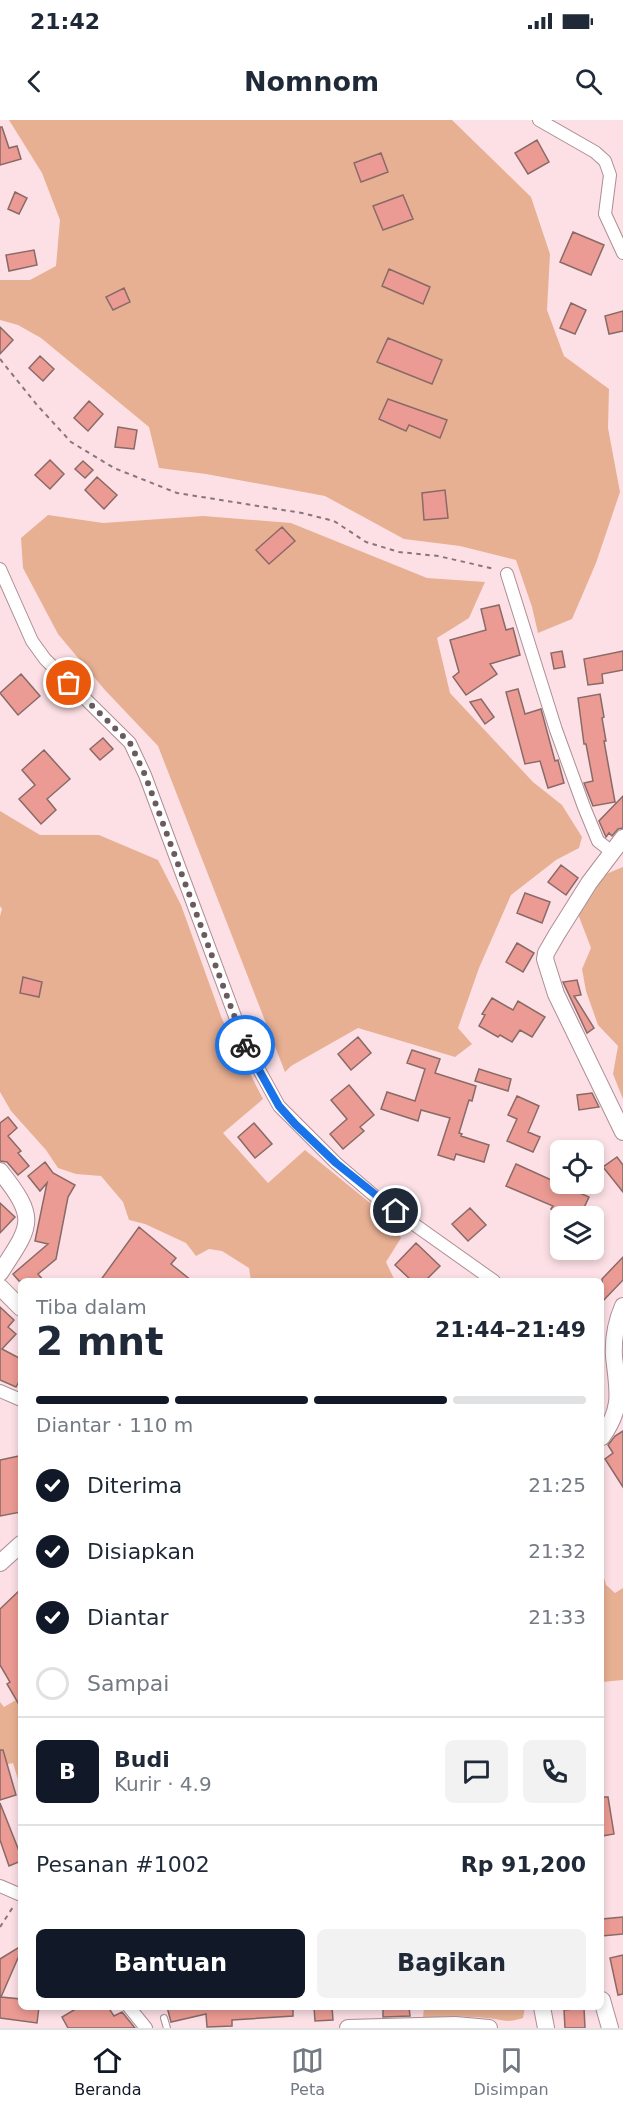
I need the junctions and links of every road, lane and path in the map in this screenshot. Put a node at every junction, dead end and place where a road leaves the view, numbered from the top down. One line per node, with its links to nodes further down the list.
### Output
1 (539, 120): 2 (street)
2 (623, 253)
3 (0, 359): 5 (path)
4 (0, 569): 11 (street)
5 (507, 574): 7 (street)
6 (623, 838): 7 (main road)
7 (612, 852): 8 (main road)
8 (623, 1132)
9 (0, 1171): 10 (main road)
10 (0, 1273)
11 (490, 1278)
12 (0, 1287): 13 (main road)
13 (18, 1305)
14 (623, 1306): 15 (main road)
15 (608, 1354): 18 (main road)
16 (0, 1391): 17 (street)
17 (18, 1399)
18 (604, 1434)
19 (18, 1547): 20 (main road)
20 (0, 1563)
21 (0, 1886): 22 (street)
22 (18, 1894)
23 (18, 1898): 24 (path)
24 (0, 1928)
25 (604, 2007): 34 (main road)
26 (131, 2010): 29 (street)
27 (543, 2010): 33 (main road)
28 (164, 2018): 30 (lane)
29 (146, 2028)
30 (167, 2028)
31 (348, 2028): 32 (main road)
32 (489, 2028)
33 (546, 2028)
34 (610, 2028)

